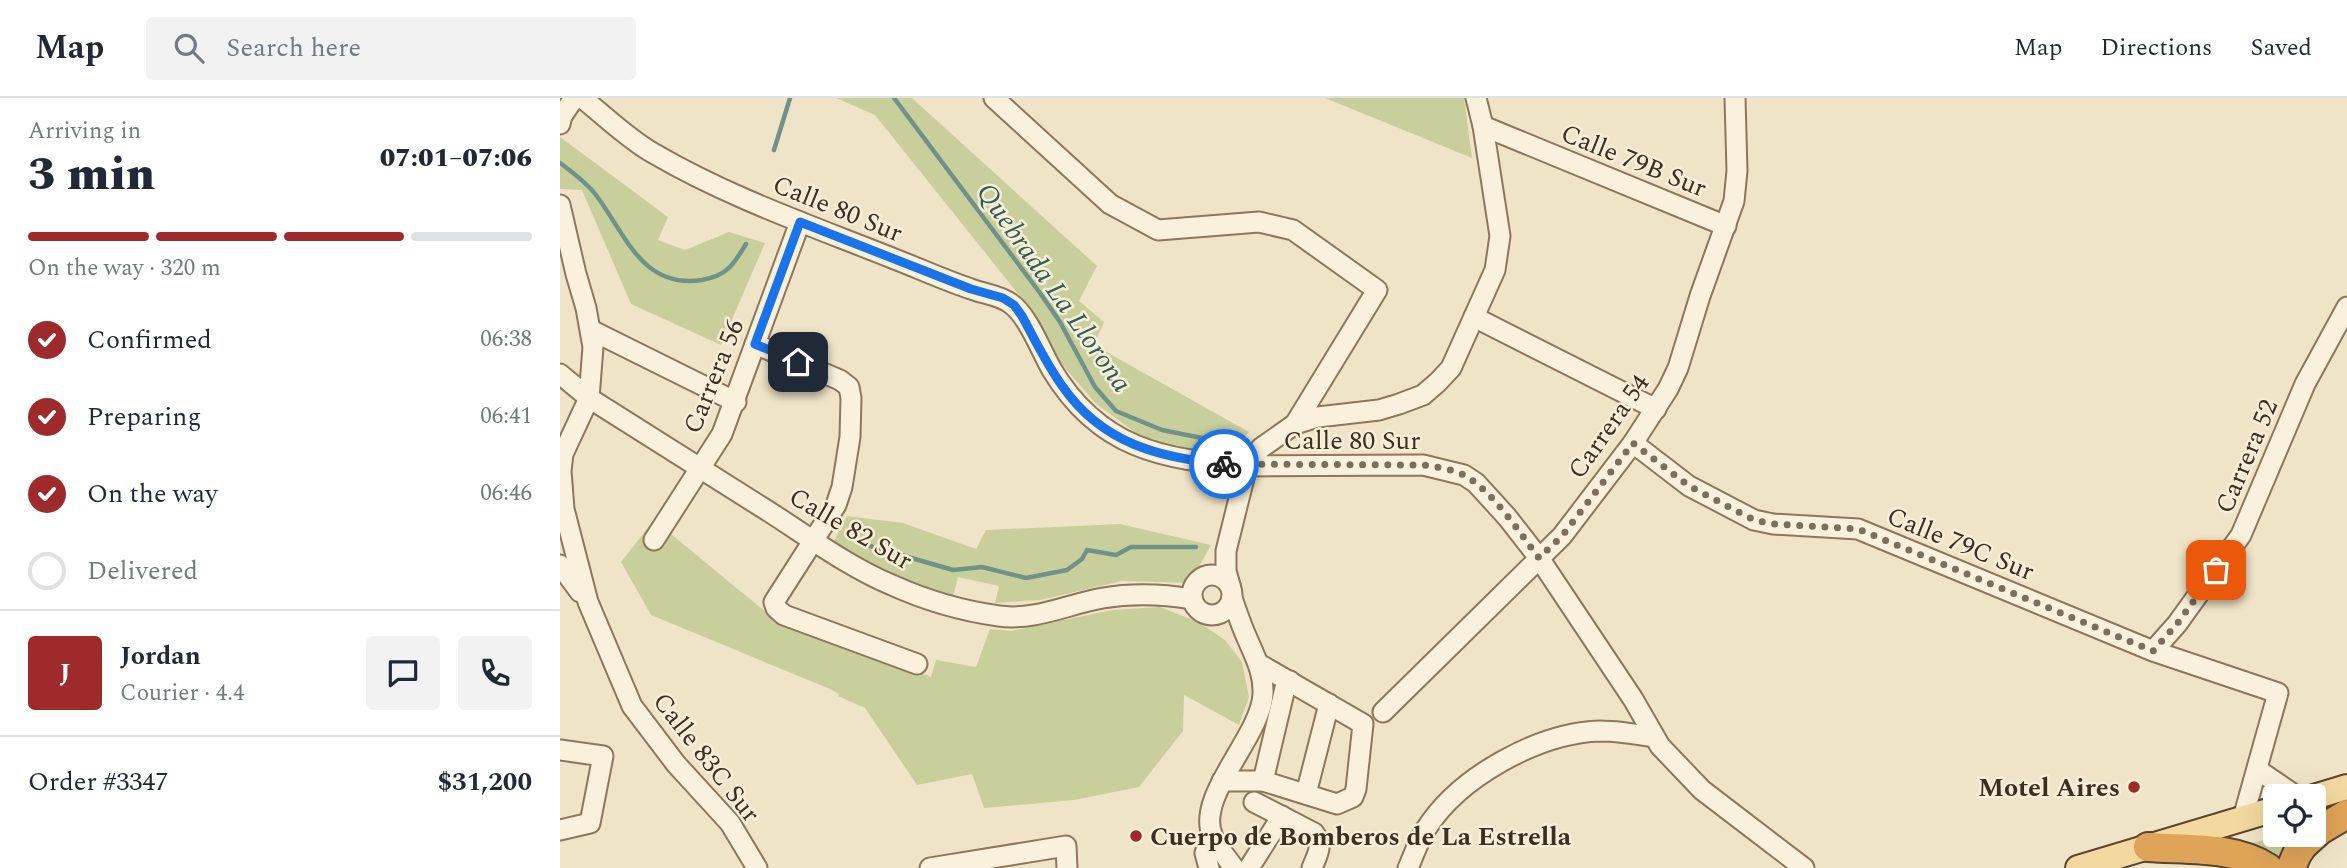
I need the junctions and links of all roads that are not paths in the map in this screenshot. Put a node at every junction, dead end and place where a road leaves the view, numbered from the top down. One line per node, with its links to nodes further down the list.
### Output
1 (574, 98): 6 (street)
2 (582, 98): 9 (street, Calle 80 Sur)
3 (994, 98): 19 (street)
4 (1476, 98): 7 (street)
5 (1735, 98): 10 (street, Carrera 54)
6 (560, 124)
7 (1483, 127): 10 (street, Calle 79B Sur); 12 (street)
8 (560, 205): 13 (street)
9 (800, 222): 14 (street, Carrera 56); 21 (street, Calle 80 Sur)
10 (1726, 226): 18 (street, Carrera 54)
11 (2347, 307): 34 (street, Carrera 52)
12 (1474, 317): 18 (street); 19 (street)
13 (591, 330): 16 (street); 17 (street)
14 (755, 344): 17 (street, Carrera 56); 24 (street)
15 (560, 374): 16 (street, Calle 82 Sur)
16 (589, 398): 22 (street, Calle 82 Sur); 31 (street)
17 (736, 402): 22 (street, Carrera 56)
18 (1656, 409): 20 (street, Carrera 54)
19 (1295, 424): 21 (street)
20 (1633, 443): 26 (street, Carrera 54); 34 (street, Calle 79C Sur)
21 (1247, 466): 25 (street); 26 (street, Calle 80 Sur)
22 (701, 468): 23 (street, Carrera 56); 24 (street, Calle 82 Sur)
23 (653, 540)
24 (814, 540): 30 (street, Calle 82 Sur); 35 (street)
25 (1226, 551): 28 (street); 29 (street)
26 (1539, 558): 39 (street, Carrera 54); 40 (street, Calle 80 Sur)
27 (560, 565): 31 (street)
28 (1202, 578): 29 (street); 30 (street)
29 (1231, 592): 32 (street); 33 (street)
30 (1192, 599): 32 (street)
31 (587, 602): 61 (street, Calle 83C Sur)
32 (1211, 615): 33 (street)
33 (1247, 639): 36 (street)
34 (2153, 651): 42 (street, Calle 79C Sur)
35 (917, 664)
36 (1259, 664): 37 (street); 43 (street)
37 (1290, 681): 38 (street); 44 (street)
38 (1329, 704): 48 (street); 48 (street)
39 (1383, 712)
40 (1654, 737): 68 (street); 69 (street, Calle 80 Sur)
41 (560, 750): 58 (street)
42 (2258, 770): 45 (street); 55 (street)
43 (1222, 781): 44 (street); 59 (street)
44 (1263, 781): 48 (street)
45 (2278, 784)
46 (2347, 787): 47 (main road)
47 (2326, 793)
48 (1306, 794)
49 (2347, 797): 54 (highway)
50 (1254, 802): 53 (street)
51 (2263, 812): 55 (main road)
52 (2347, 814): 57 (highway)
53 (1282, 816): 66 (street); 67 (street)
54 (2326, 816)
55 (2243, 818): 56 (main road); 60 (main road)
56 (2263, 822)
57 (2326, 826)
58 (560, 831)
59 (1212, 836): 64 (street); 65 (street)
60 (2148, 847): 70 (main road); 71 (highway)
61 (757, 868)
62 (930, 868): 63 (street)
63 (1067, 868)
64 (1209, 868)
65 (1234, 868)
66 (1249, 868)
67 (1312, 868)
68 (1408, 868)
69 (1804, 868)
70 (2078, 868)
71 (2268, 868)

